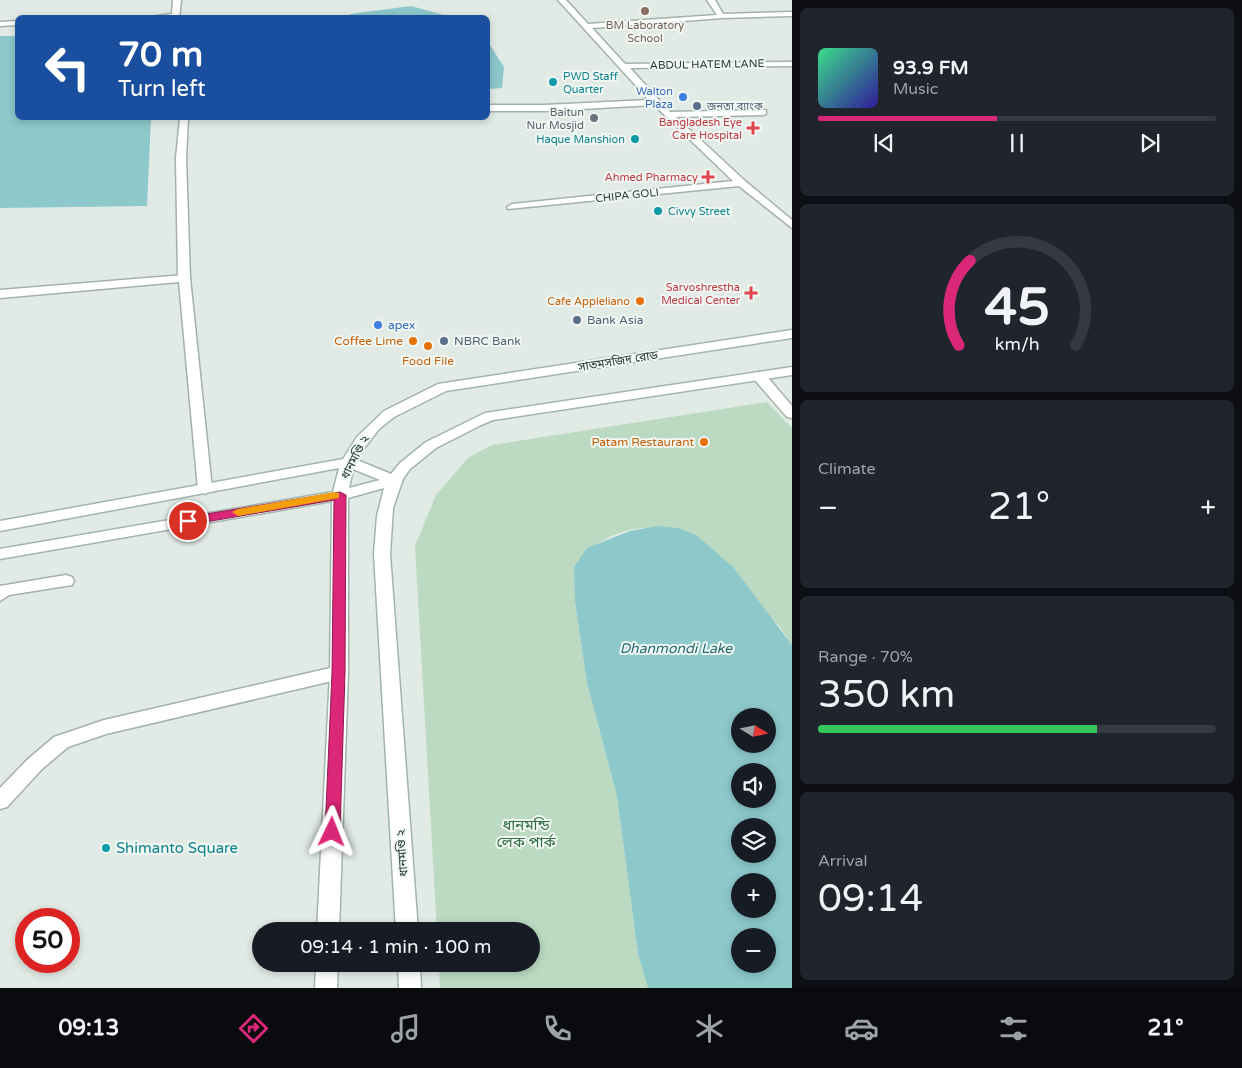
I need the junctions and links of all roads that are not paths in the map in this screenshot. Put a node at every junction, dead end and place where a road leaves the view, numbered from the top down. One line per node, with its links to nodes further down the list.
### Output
1 (177, 0): 5 (street)
2 (562, 0): 9 (street)
3 (711, 0): 6 (street)
4 (792, 14): 6 (street)
5 (175, 15)
6 (721, 16): 9 (street)
7 (15, 23): 8 (street)
8 (0, 24)
9 (586, 26): 11 (street)
10 (792, 64): 11 (street, ABDUL HATEM LANE)
11 (623, 66): 12 (street)
12 (656, 102): 13 (street); 15 (street)
13 (490, 108)
14 (763, 112): 15 (street)
15 (668, 115): 17 (street)
16 (184, 120): 20 (street)
17 (741, 183): 18 (street, CHIPA GOLI); 19 (street)
18 (512, 207)
19 (792, 225)
20 (184, 278): 21 (street); 29 (street)
21 (0, 294)
22 (792, 334): 25 (street, সাতমসজিদ রোড)
23 (792, 371): 24 (street)
24 (760, 376): 26 (street); 28 (street, ধানমণ্ডি ২)
25 (443, 387): 27 (street, ধানমণ্ডি ২)
26 (792, 414)
27 (349, 462): 28 (street); 29 (street); 30 (street, ধানমণ্ডি ২)
28 (395, 481): 30 (street); 38 (street, ধানমণ্ডি ২)
29 (205, 489): 31 (street)
30 (340, 495): 32 (street); 35 (street, ধানমণ্ডি ২)
31 (0, 526)
32 (0, 554)
33 (66, 582): 34 (street)
34 (0, 595)
35 (339, 673): 36 (street); 37 (street, ধানমণ্ডি ২)
36 (0, 801)
37 (328, 922)
38 (406, 922)
39 (327, 972): 41 (street)
40 (409, 972): 42 (street)
41 (326, 988)
42 (410, 988)

